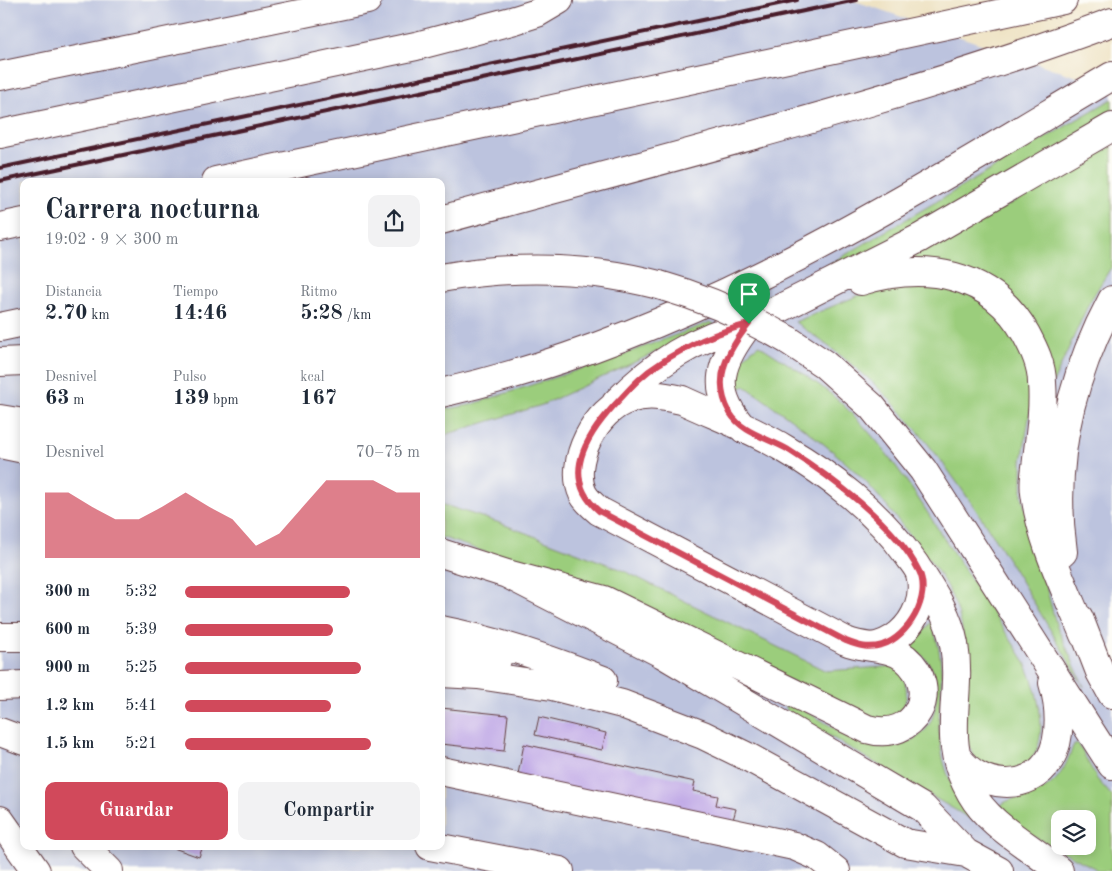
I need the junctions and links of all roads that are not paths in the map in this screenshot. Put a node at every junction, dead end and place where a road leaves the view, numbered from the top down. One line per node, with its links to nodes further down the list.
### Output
1 (367, 0): 5 (street)
2 (559, 0): 8 (street)
3 (1063, 0): 9 (street)
4 (1112, 22): 10 (street)
5 (0, 76)
6 (1112, 76): 21 (street)
7 (1112, 127): 14 (street)
8 (0, 134)
9 (230, 178)
10 (445, 219)
11 (20, 223): 12 (street)
12 (0, 227)
13 (445, 278): 37 (street, bridge)
14 (802, 298): 17 (street); 32 (street)
15 (1112, 300): 32 (street)
16 (20, 323): 18 (street)
17 (749, 324): 22 (street); 25 (street)
18 (0, 327)
19 (20, 361): 20 (street)
20 (0, 362)
21 (445, 392)
22 (606, 413): 25 (street); 35 (street)
23 (0, 419): 24 (street)
24 (20, 422)
25 (744, 428): 29 (street)
26 (0, 444): 27 (street)
27 (20, 448)
28 (445, 554): 30 (street)
29 (920, 572): 35 (street); 45 (street)
30 (507, 574): 35 (street); 56 (street)
31 (445, 631): 39 (street)
32 (1084, 635): 42 (street)
33 (20, 637): 34 (street)
34 (0, 638)
35 (872, 647)
36 (445, 653): 39 (street)
37 (1048, 666): 45 (street); 47 (street)
38 (445, 673): 46 (street)
39 (603, 680): 46 (street)
40 (0, 686): 41 (street)
41 (20, 686)
42 (1112, 694)
43 (0, 732): 44 (street)
44 (20, 739)
45 (956, 755): 63 (street)
46 (748, 757): 56 (street)
47 (1112, 765)
48 (445, 772): 61 (street)
49 (0, 820): 50 (street)
50 (20, 848)
51 (445, 849): 60 (street)
52 (21, 850): 57 (street)
53 (39, 850): 58 (street)
54 (88, 850): 59 (street)
55 (97, 850): 59 (street)
56 (966, 853): 62 (street)
57 (36, 871)
58 (45, 871)
59 (108, 871)
60 (560, 871)
61 (836, 871)
62 (999, 871)
63 (1059, 871)

